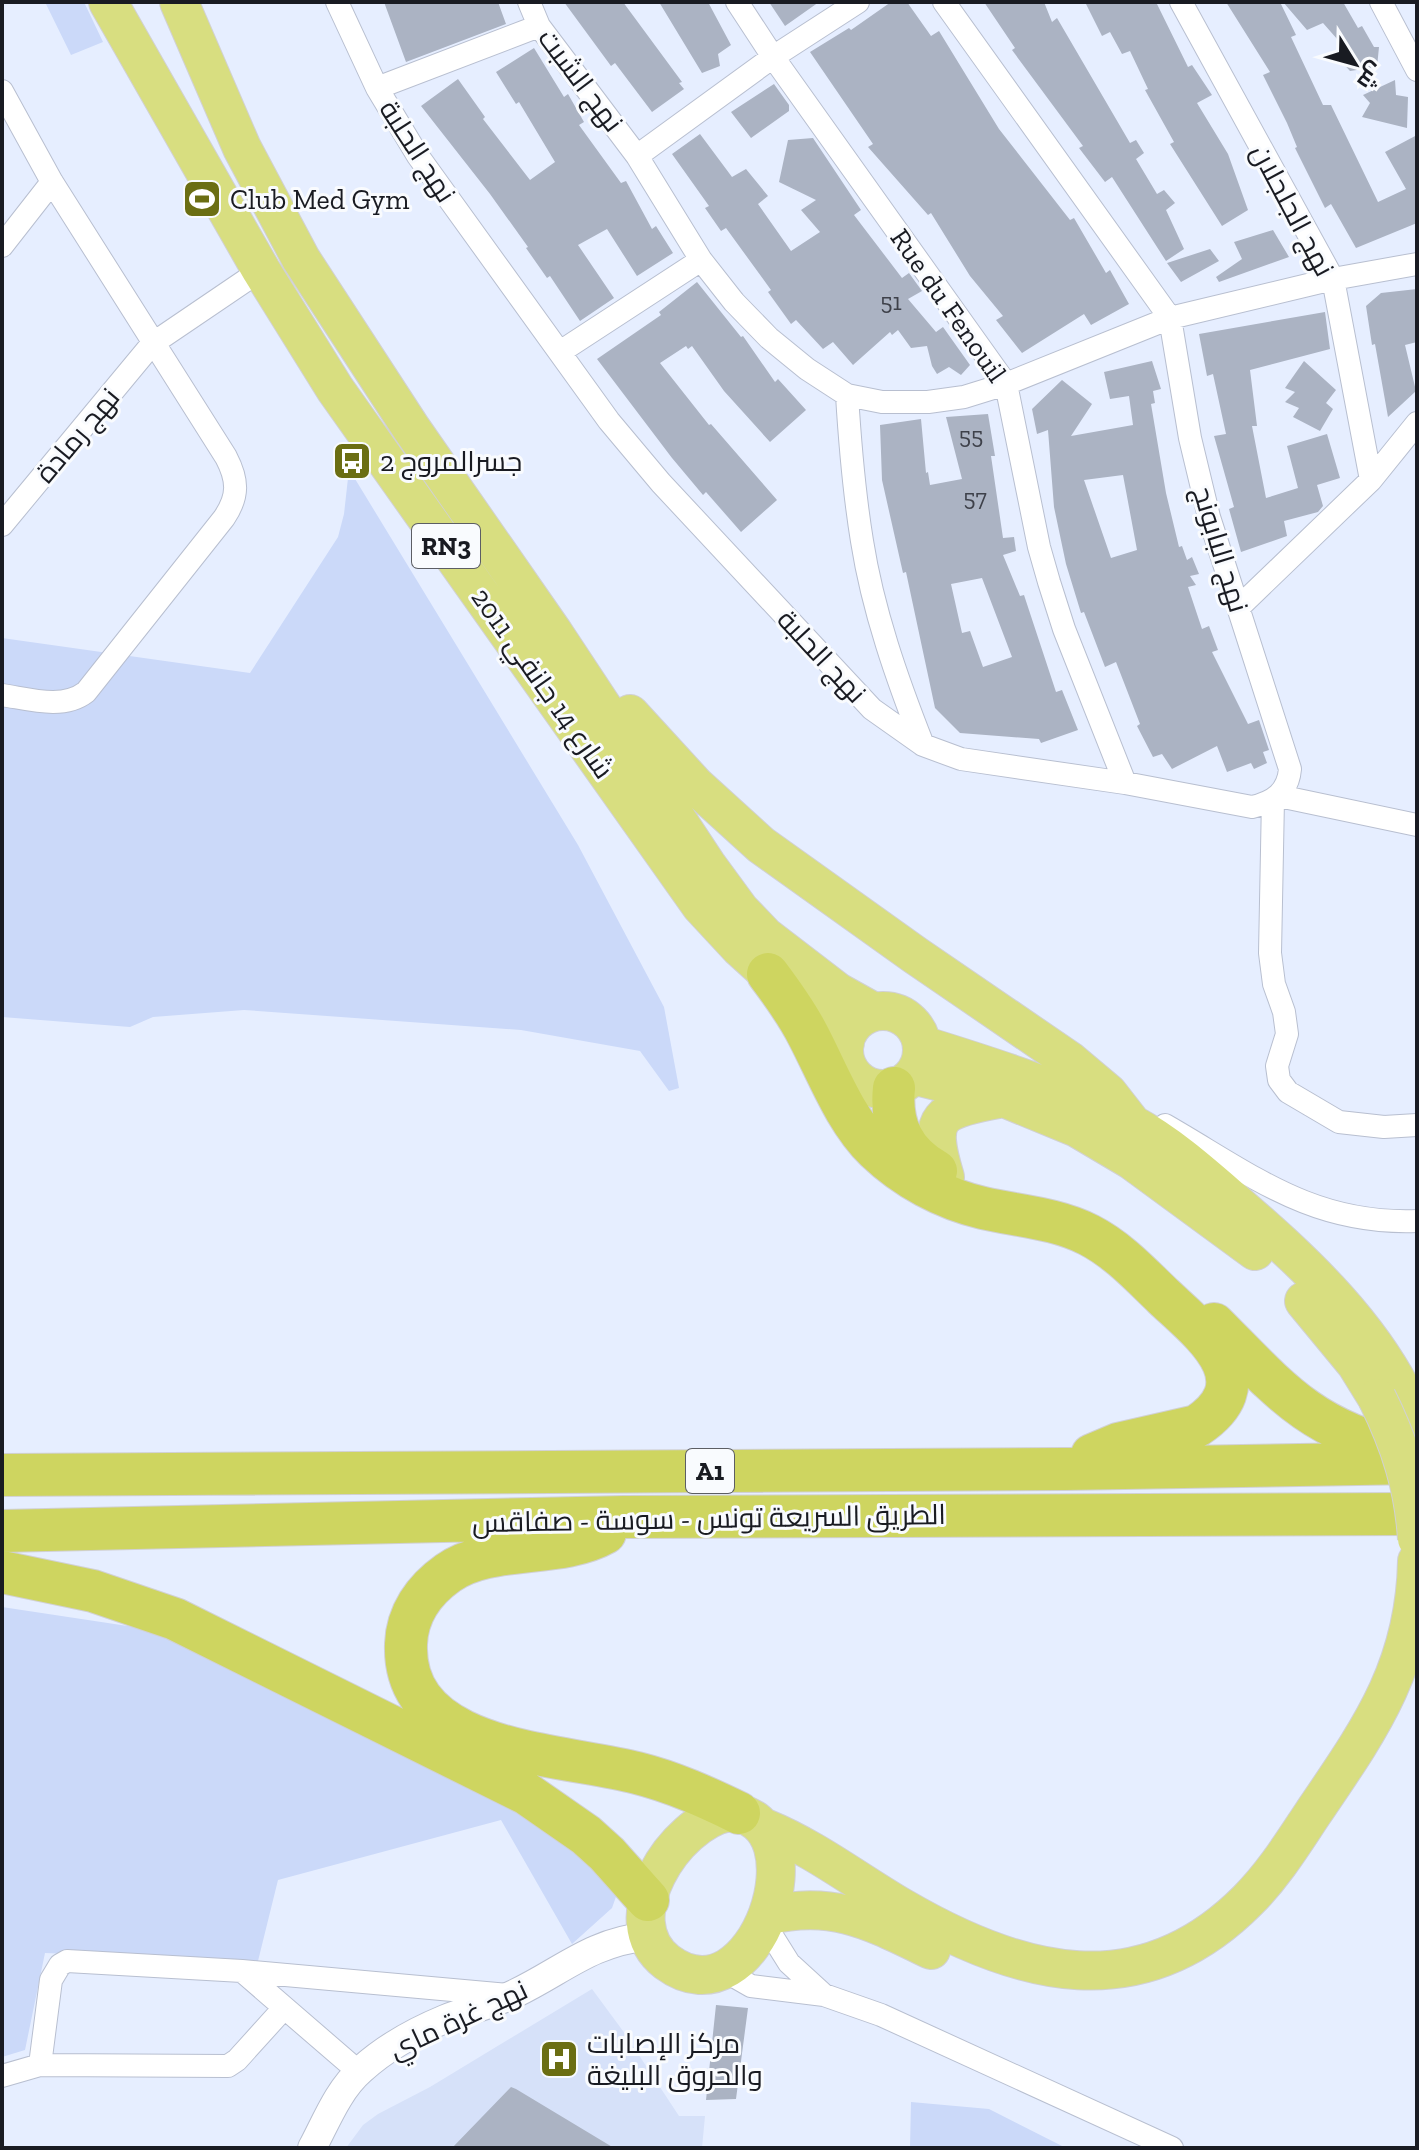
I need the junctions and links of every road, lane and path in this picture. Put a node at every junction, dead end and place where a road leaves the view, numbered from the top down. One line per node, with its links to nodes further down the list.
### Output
1 (108, 2): 15 (highway, شارع 14 جانفي 2011 / RN3)
2 (124, 2): 15 (highway)
3 (154, 2): 13 (highway)
4 (179, 2): 13 (highway, شارع 14 جانفي 2011 / RN3)
5 (337, 2): 17 (street, نهج الحلبة)
6 (529, 2): 12 (street, نهج الشبت)
7 (737, 2): 14 (street, Rue du Fenouil)
8 (858, 2): 14 (street)
9 (944, 2): 26 (street, نهج البابونج)
10 (1181, 2): 25 (street, نهج الجلجلان)
11 (1381, 2): 16 (street)
12 (539, 26): 17 (street); 19 (street, نهج الشبت)
13 (194, 39): 35 (highway, شارع 14 جانفي 2011 / RN3)
14 (773, 57): 19 (street); 29 (street, Rue du Fenouil)
15 (140, 60): 24 (highway, شارع 14 جانفي 2011 / RN3)
16 (1417, 70)
17 (377, 88): 28 (street, نهج الحلبة)
18 (2, 91): 20 (street)
19 (637, 156): 22 (street)
20 (52, 182): 21 (street); 27 (street)
21 (2, 246)
22 (701, 260): 28 (street); 30 (street)
23 (1417, 264): 25 (street)
24 (261, 270): 27 (street, نهج رمادة); 43 (highway, شارع 14 جانفي 2011 / RN3)
25 (1333, 279): 26 (street); 32 (street, نهج الجلجلان)
26 (1170, 318): 29 (street); 34 (street, نهج البابونج)
27 (152, 344): 33 (street, نهج رمادة); 37 (street)
28 (560, 352): 38 (street, نهج الحلبة)
29 (1006, 384): 30 (street); 40 (street, Rue du Fenouil)
30 (847, 395): 36 (street, نهج الحلبة)
31 (1417, 423): 32 (street)
32 (1371, 480): 34 (street)
33 (2, 525)
34 (1238, 608): 41 (street, نهج البابونج)
35 (553, 632): 44 (highway, شارع 14 جانفي 2011 / RN3); 47 (highway)
36 (900, 688): 38 (street); 39 (street, نهج الحلبة)
37 (2, 695)
38 (872, 709): 39 (street, نهج الحلبة)
39 (923, 745): 40 (street)
40 (1125, 783): 41 (street)
41 (1276, 797): 42 (street); 50 (street, نهج البابونج)
42 (1417, 825)
43 (768, 974): 45 (highway, شارع 14 جانفي 2011 / RN3); 56 (highway)
44 (874, 1012): 45 (highway); 46 (highway, شارع 14 جانفي 2011 / RN3)
45 (845, 1043): 46 (highway, شارع 14 جانفي 2011 / RN3)
46 (910, 1069): 48 (highway); 49 (highway); 51 (highway)
47 (1108, 1093): 49 (highway); 52 (street)
48 (1004, 1098): 51 (highway); 53 (highway)
49 (1133, 1125): 53 (highway)
50 (1417, 1125)
51 (945, 1177): 54 (highway)
52 (1417, 1221)
53 (1400, 1406): 61 (highway, bridge)
54 (1417, 1454)
55 (1417, 1463): 56 (highway, الطريق السريعة تونس - سوسة - صفاقس / A1)
56 (1065, 1469): 57 (highway, الطريق السريعة تونس - سوسة - صفاقس / A1)
57 (2, 1475)
58 (1417, 1514): 59 (highway, الطريق السريعة تونس - سوسة - صفاقس / A1)
59 (624, 1517): 60 (highway, الطريق السريعة تونس - سوسة - صفاقس / A1); 65 (highway)
60 (2, 1531)
61 (1417, 1539)
62 (1417, 1561): 65 (highway)
63 (2, 1572): 66 (highway)
64 (1417, 1682): 67 (highway)
65 (752, 1820): 66 (highway); 67 (highway)
66 (648, 1915): 68 (highway); 70 (street, نهج غرة ماي)
67 (765, 1919): 68 (highway); 71 (street)
68 (723, 1970): 71 (street)
69 (242, 1971): 70 (street); 72 (street); 73 (street)
70 (513, 1995): 74 (street, نهج غرة ماي)
71 (824, 1995): 77 (street)
72 (284, 2008): 73 (street); 74 (street)
73 (40, 2065): 75 (street)
74 (359, 2072): 76 (street, نهج غرة ماي)
75 (2, 2076)
76 (312, 2148)
77 (1172, 2148)

